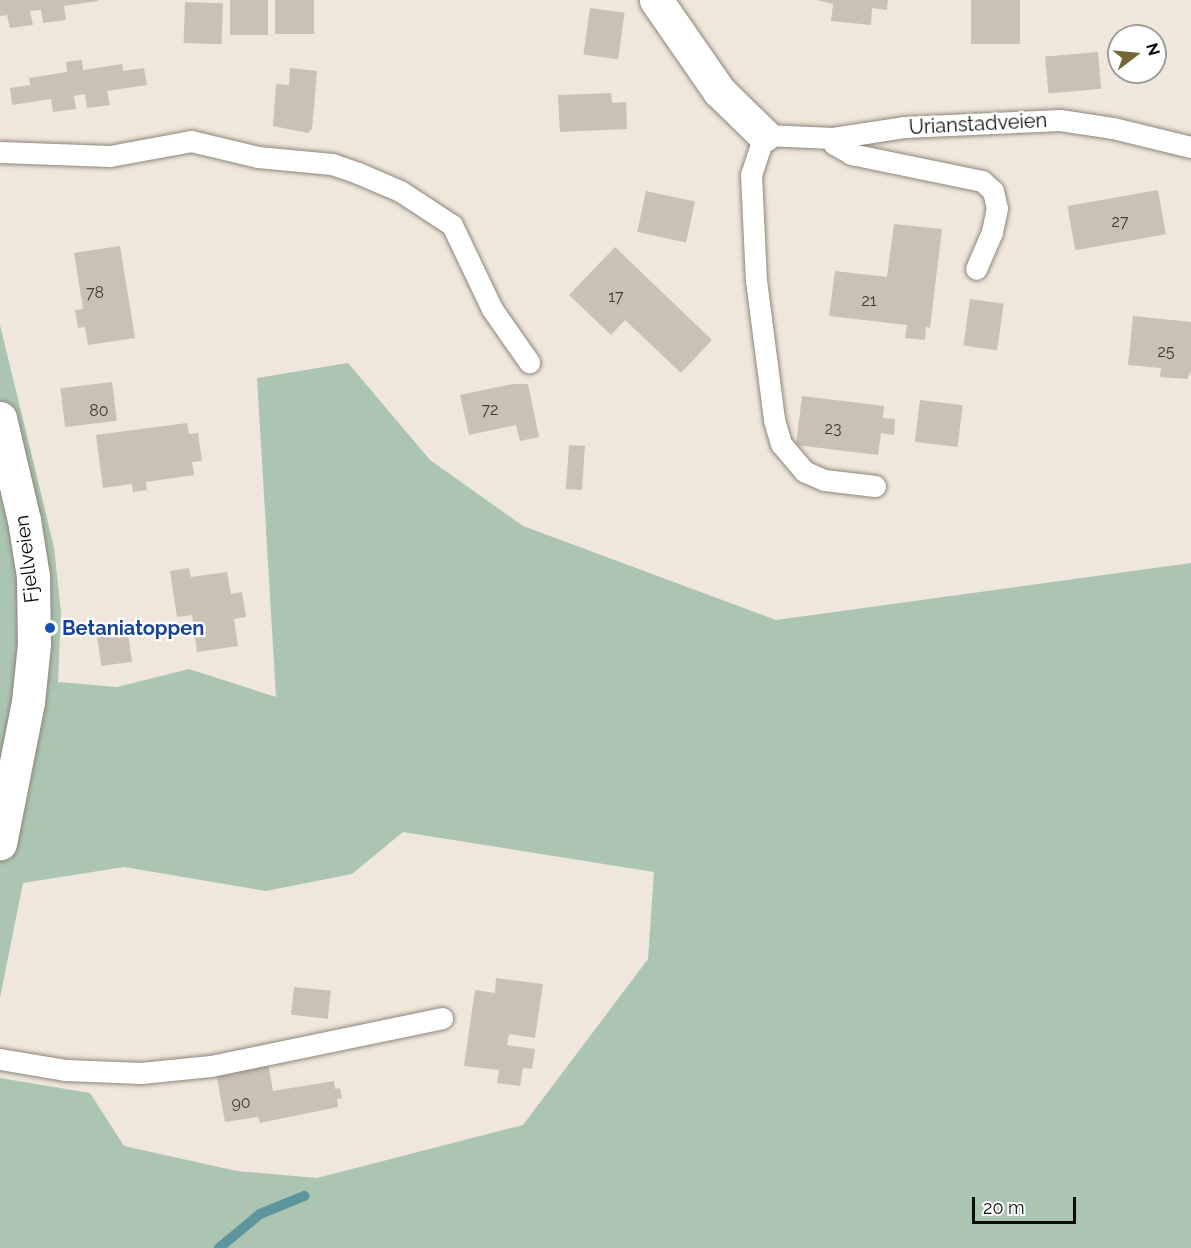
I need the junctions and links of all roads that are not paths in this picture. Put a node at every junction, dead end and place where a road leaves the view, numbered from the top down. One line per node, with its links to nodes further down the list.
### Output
1 (656, 0): 2 (main road)
2 (764, 135): 3 (lane, Urianstadveien); 9 (lane)
3 (833, 138): 4 (lane, Urianstadveien); 6 (lane)
4 (1191, 147)
5 (0, 152): 7 (lane)
6 (976, 269)
7 (529, 362)
8 (0, 418): 10 (main road, Fjellveien)
9 (875, 486)
10 (0, 843)
11 (442, 1018): 12 (lane)
12 (0, 1059)

